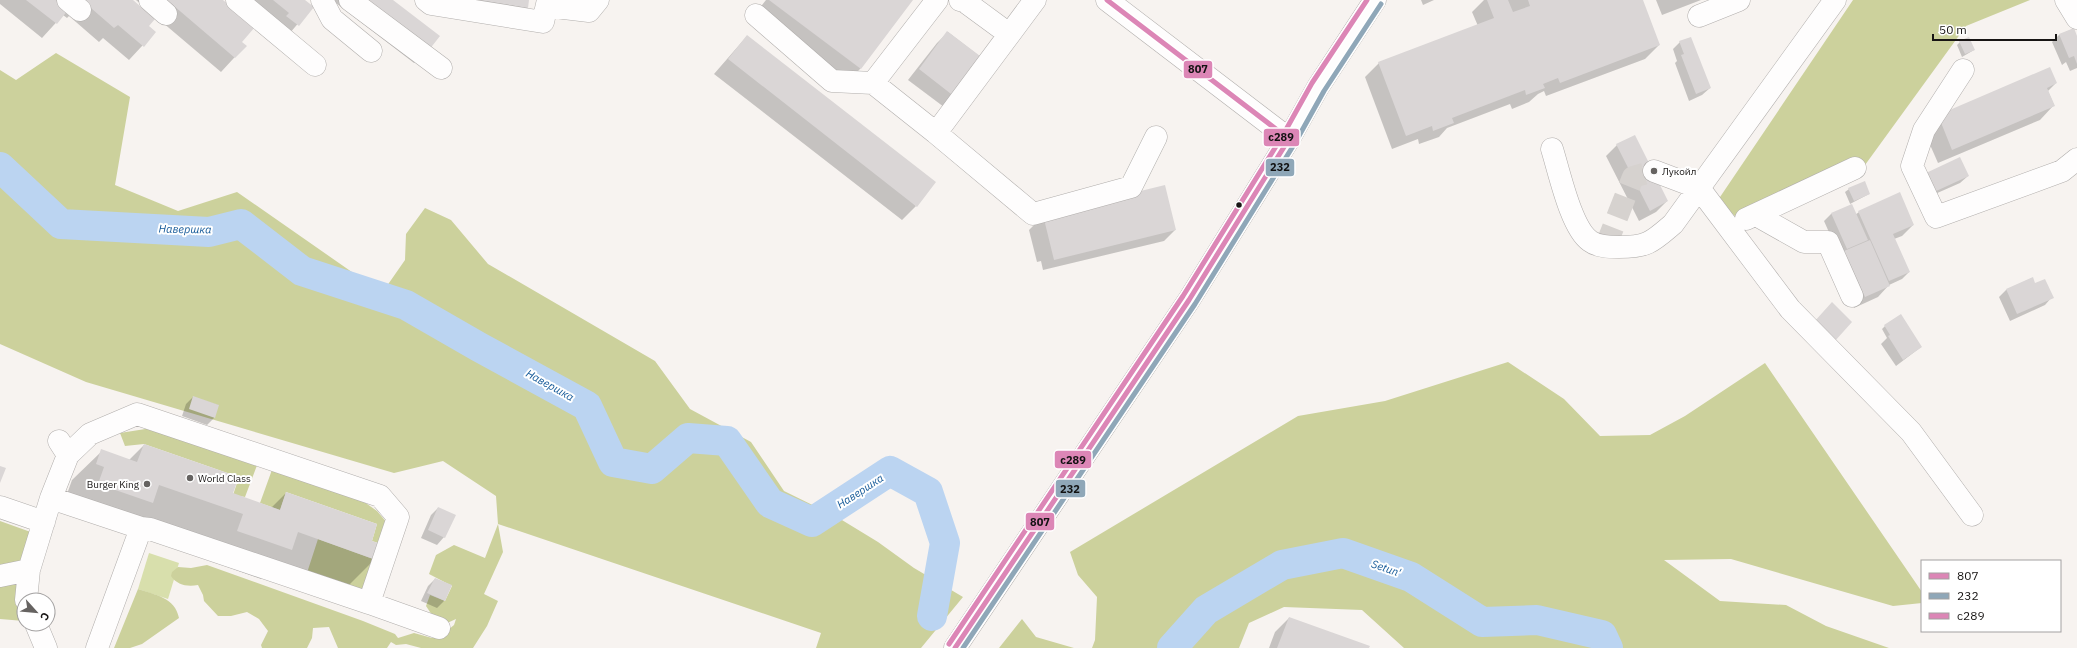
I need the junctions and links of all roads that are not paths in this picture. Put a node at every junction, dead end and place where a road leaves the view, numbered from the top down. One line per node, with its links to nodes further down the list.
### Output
1 (237, 0): 20 (street)
2 (322, 0): 19 (street)
3 (350, 0): 21 (street)
4 (426, 0): 14 (street)
5 (598, 0): 14 (street)
6 (937, 0): 23 (street)
7 (960, 0): 18 (street)
8 (1035, 0): 18 (street)
9 (1107, 0): 26 (street)
10 (1375, 0): 26 (street)
11 (1739, 0): 16 (street)
12 (1835, 0): 31 (street)
13 (2066, 0): 17 (street)
14 (548, 3)
15 (756, 16): 23 (street)
16 (1699, 16)
17 (2077, 18)
18 (1010, 34): 24 (street)
19 (371, 51)
20 (315, 65)
21 (440, 68)
22 (1963, 70): 28 (street)
23 (873, 83): 24 (street)
24 (936, 133): 25 (street)
25 (1156, 137)
26 (1289, 139): 48 (street)
27 (1552, 149): 31 (street)
28 (2077, 159)
29 (1855, 168): 32 (street)
30 (1654, 171): 31 (street)
31 (1699, 188): 33 (street)
32 (1756, 214): 33 (street); 34 (street)
33 (1729, 227): 37 (street)
34 (1852, 296)
35 (51, 498): 38 (street); 39 (street); 43 (street)
36 (0, 507): 38 (street)
37 (1972, 515)
38 (44, 522): 40 (street)
39 (141, 528): 43 (street); 47 (street)
40 (29, 570): 41 (street); 42 (street)
41 (0, 576)
42 (27, 592)
43 (369, 603): 44 (street)
44 (439, 628)
45 (39, 632): 46 (street)
46 (46, 648)
47 (97, 648)
48 (955, 648)

